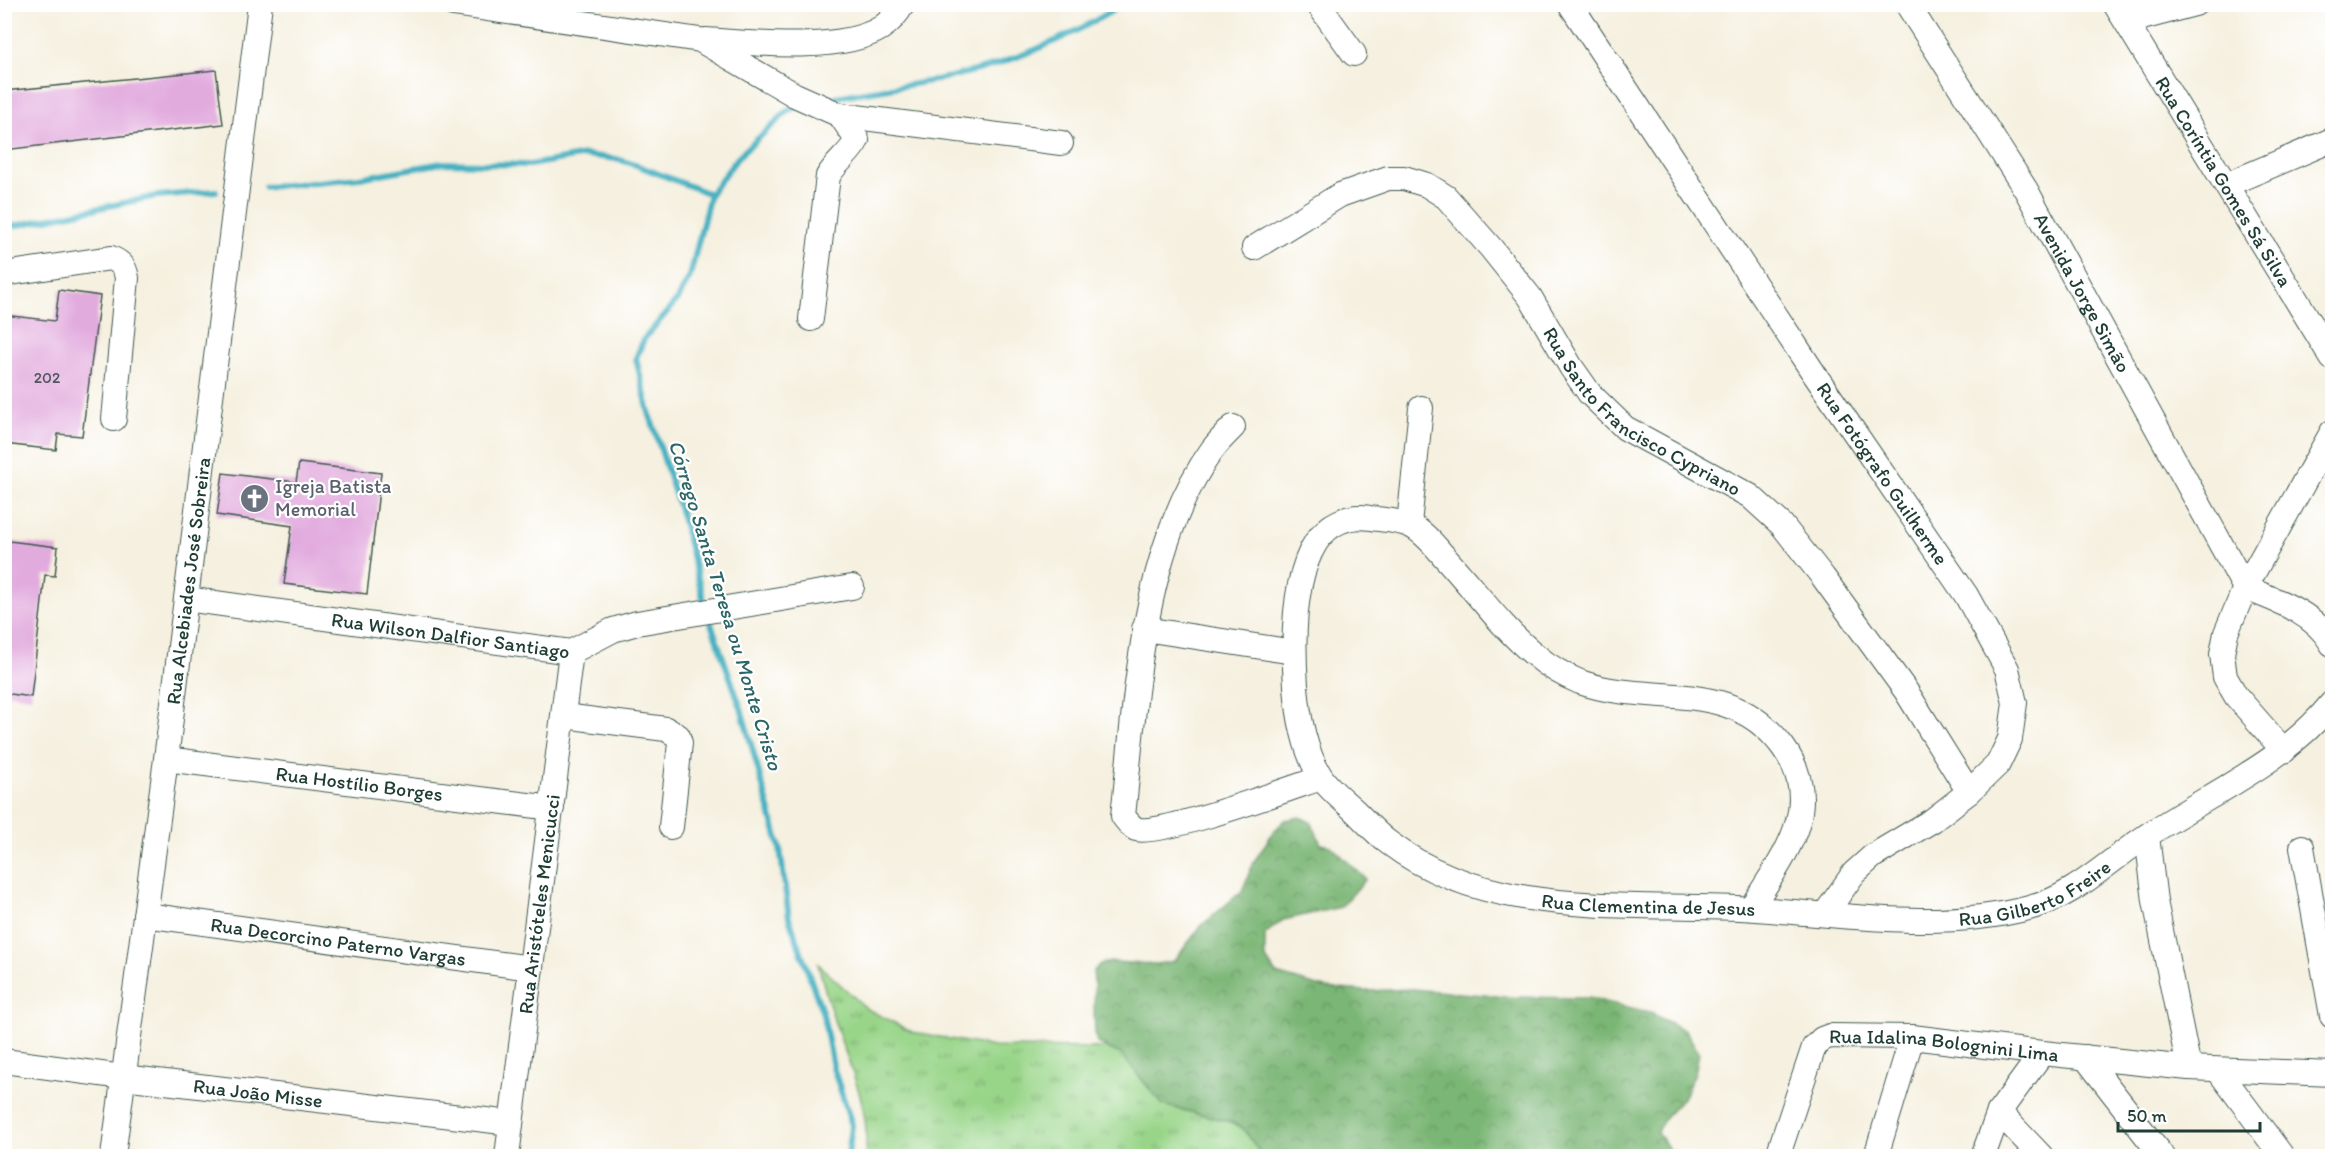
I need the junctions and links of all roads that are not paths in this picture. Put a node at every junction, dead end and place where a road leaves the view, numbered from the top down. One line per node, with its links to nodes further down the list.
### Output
1 (260, 4): 28 (street, Rua Alcebiades José Sobreira)
2 (453, 4): 11 (street)
3 (903, 4): 11 (street)
4 (1318, 4): 12 (street)
5 (1570, 4): 10 (street, Rua Fotógrafo Guilherme)
6 (1592, 4): 10 (street)
7 (2195, 4): 9 (street)
8 (1918, 10): 27 (street, Avenida Jorge Simão)
9 (2128, 12): 16 (street, Rua Coríntia Gomes Sá Silva)
10 (1591, 35): 38 (street, Rua Fotógrafo Guilherme)
11 (700, 40): 13 (street)
12 (1354, 54)
13 (840, 115): 15 (street); 19 (street)
14 (2332, 140): 16 (street)
15 (1061, 143)
16 (2228, 184): 20 (street, Rua Coríntia Gomes Sá Silva)
17 (1254, 248): 38 (street, Rua Santo Francisco Cypriano)
18 (4, 274): 22 (street)
19 (811, 319)
20 (2332, 358)
21 (1421, 408): 25 (street)
22 (114, 419)
23 (1233, 427): 29 (street)
24 (2332, 432): 27 (street)
25 (1409, 525): 32 (street, Rua Clementina de Jesus); 43 (street, Rua Clementina de Jesus)
26 (852, 587): 31 (street, Rua Wilson Dalfior Santiago)
27 (2245, 588): 30 (street); 35 (street)
28 (186, 599): 31 (street, Rua Wilson Dalfior Santiago); 36 (street, Rua Alcebiades José Sobreira)
29 (1144, 629): 32 (street); 37 (street)
30 (2332, 644)
31 (571, 652): 34 (street, Rua Aristóteles Menicucci)
32 (1294, 652): 37 (street, Rua Clementina de Jesus)
33 (2332, 703): 35 (street)
34 (564, 716): 39 (street, Rua Aristóteles Menicucci); 40 (street)
35 (2284, 751): 41 (street, Rua Gilberto Freire)
36 (166, 759): 39 (street, Rua Hostílio Borges); 45 (street, Rua Alcebiades José Sobreira)
37 (1321, 778): 43 (street, Rua Clementina de Jesus)
38 (1969, 792): 44 (street, Rua Fotógrafo Guilherme)
39 (552, 808): 46 (street, Rua Aristóteles Menicucci)
40 (671, 827)
41 (2146, 836): 44 (street, Rua Gilberto Freire); 52 (street)
42 (2302, 847): 47 (street)
43 (1751, 909): 44 (street, Rua Gilberto Freire)
44 (1825, 914)
45 (146, 915): 46 (street, Rua Decorcino Paterno Vargas); 55 (street, Rua Alcebiades José Sobreira)
46 (531, 968): 57 (street, Rua Aristóteles Menicucci)
47 (2332, 1016)
48 (1912, 1037): 49 (street, Rua Idalina Bolognini Lima); 58 (street, Rua Idalina Bolognini Lima); 61 (street)
49 (2042, 1053): 50 (street, Rua Idalina Bolognini Lima); 56 (street)
50 (2085, 1057): 52 (street, Rua Idalina Bolognini Lima); 64 (street)
51 (4, 1061): 55 (street, Rua João Misse)
52 (2188, 1068): 53 (street, Rua Idalina Bolognini Lima)
53 (2218, 1070): 54 (street, Rua Idalina Bolognini Lima); 65 (street)
54 (2332, 1074)
55 (123, 1077): 57 (street, Rua João Misse); 59 (street, Rua Alcebiades José Sobreira)
56 (1999, 1112): 62 (street); 63 (street)
57 (512, 1123): 60 (street, Rua Aristóteles Menicucci)
58 (1778, 1155)
59 (113, 1156)
60 (507, 1156)
61 (1876, 1156)
62 (1983, 1156)
63 (2041, 1156)
64 (2162, 1156)
65 (2282, 1156)

